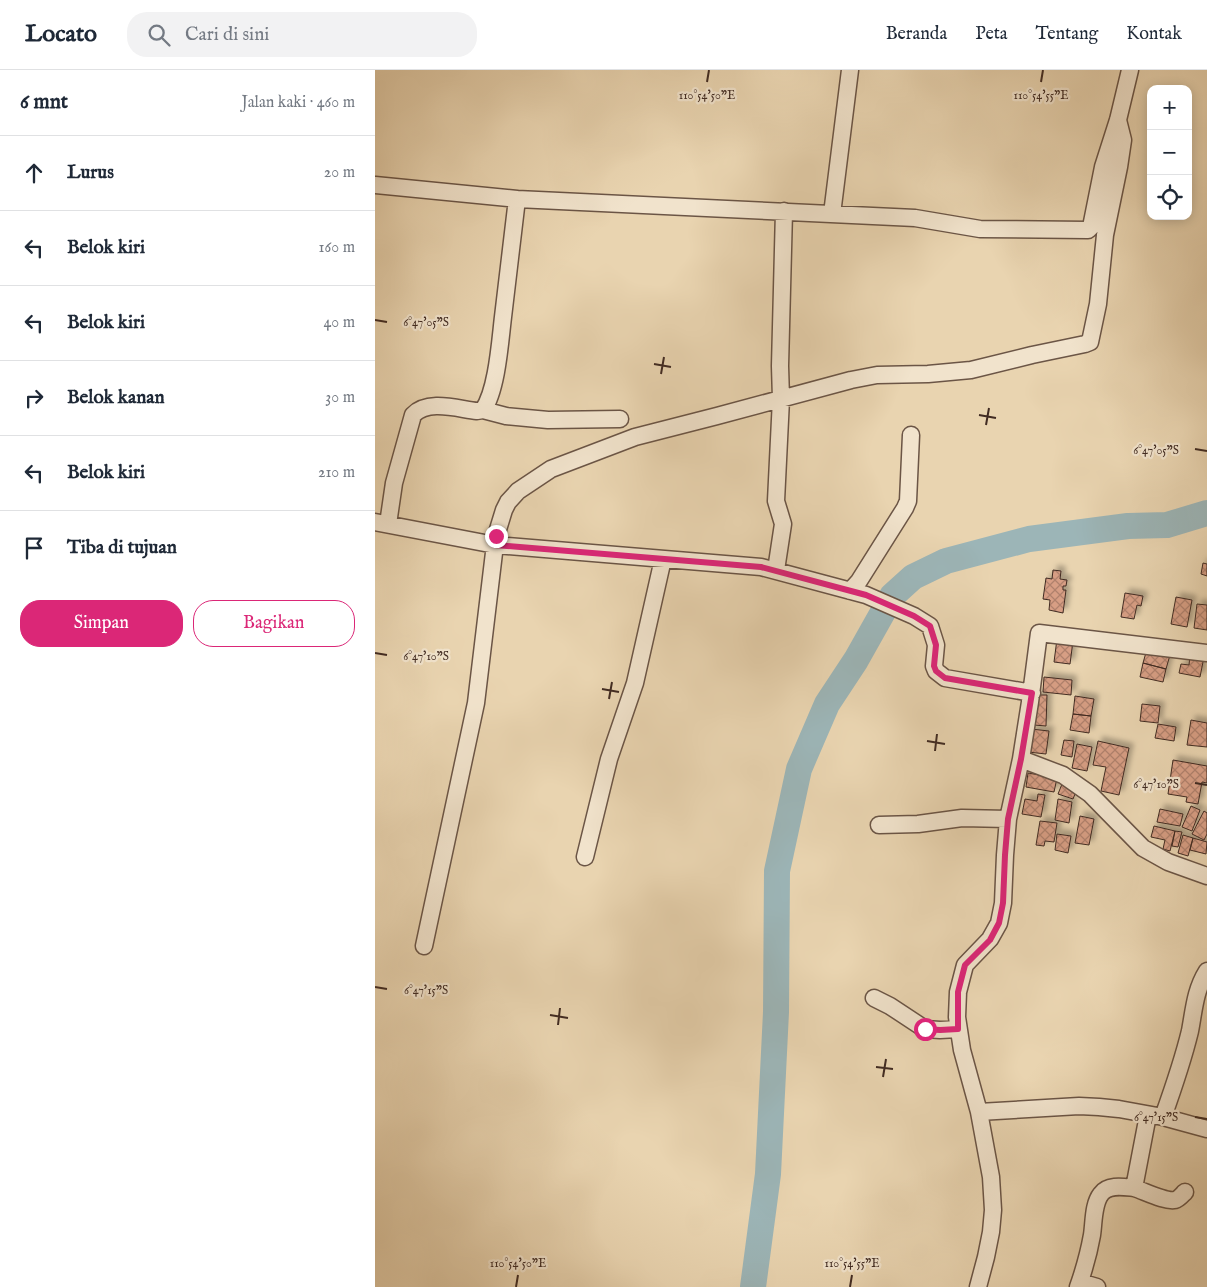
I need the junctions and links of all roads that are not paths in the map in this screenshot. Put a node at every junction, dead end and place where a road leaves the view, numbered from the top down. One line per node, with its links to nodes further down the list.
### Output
1 (850, 70): 7 (street)
2 (1130, 70): 3 (street)
3 (1118, 120): 7 (street); 8 (street)
4 (375, 186): 5 (street)
5 (517, 199): 6 (street); 9 (street)
6 (784, 211): 7 (street); 8 (street)
7 (831, 214)
8 (781, 398): 13 (street); 15 (street)
9 (483, 410): 10 (street); 12 (street)
10 (620, 418)
11 (911, 436): 16 (street)
12 (381, 523): 13 (street)
13 (495, 545): 14 (street); 24 (street)
14 (663, 559): 15 (street); 22 (street)
15 (776, 570): 16 (street)
16 (858, 593): 18 (street)
17 (1207, 653): 18 (street)
18 (1032, 693): 19 (street)
19 (1021, 759): 20 (street); 23 (street)
20 (1008, 819): 21 (street); 27 (street)
21 (879, 825)
22 (585, 857)
23 (1207, 876)
24 (424, 946)
25 (1207, 971): 29 (street)
26 (874, 998): 27 (street)
27 (958, 1029): 28 (street)
28 (979, 1112): 29 (street); 34 (street)
29 (1156, 1116): 30 (street); 31 (street)
30 (1207, 1129)
31 (1134, 1188): 32 (street); 33 (street)
32 (1185, 1192)
33 (1079, 1284): 35 (street)
34 (978, 1287)
35 (1097, 1287)

